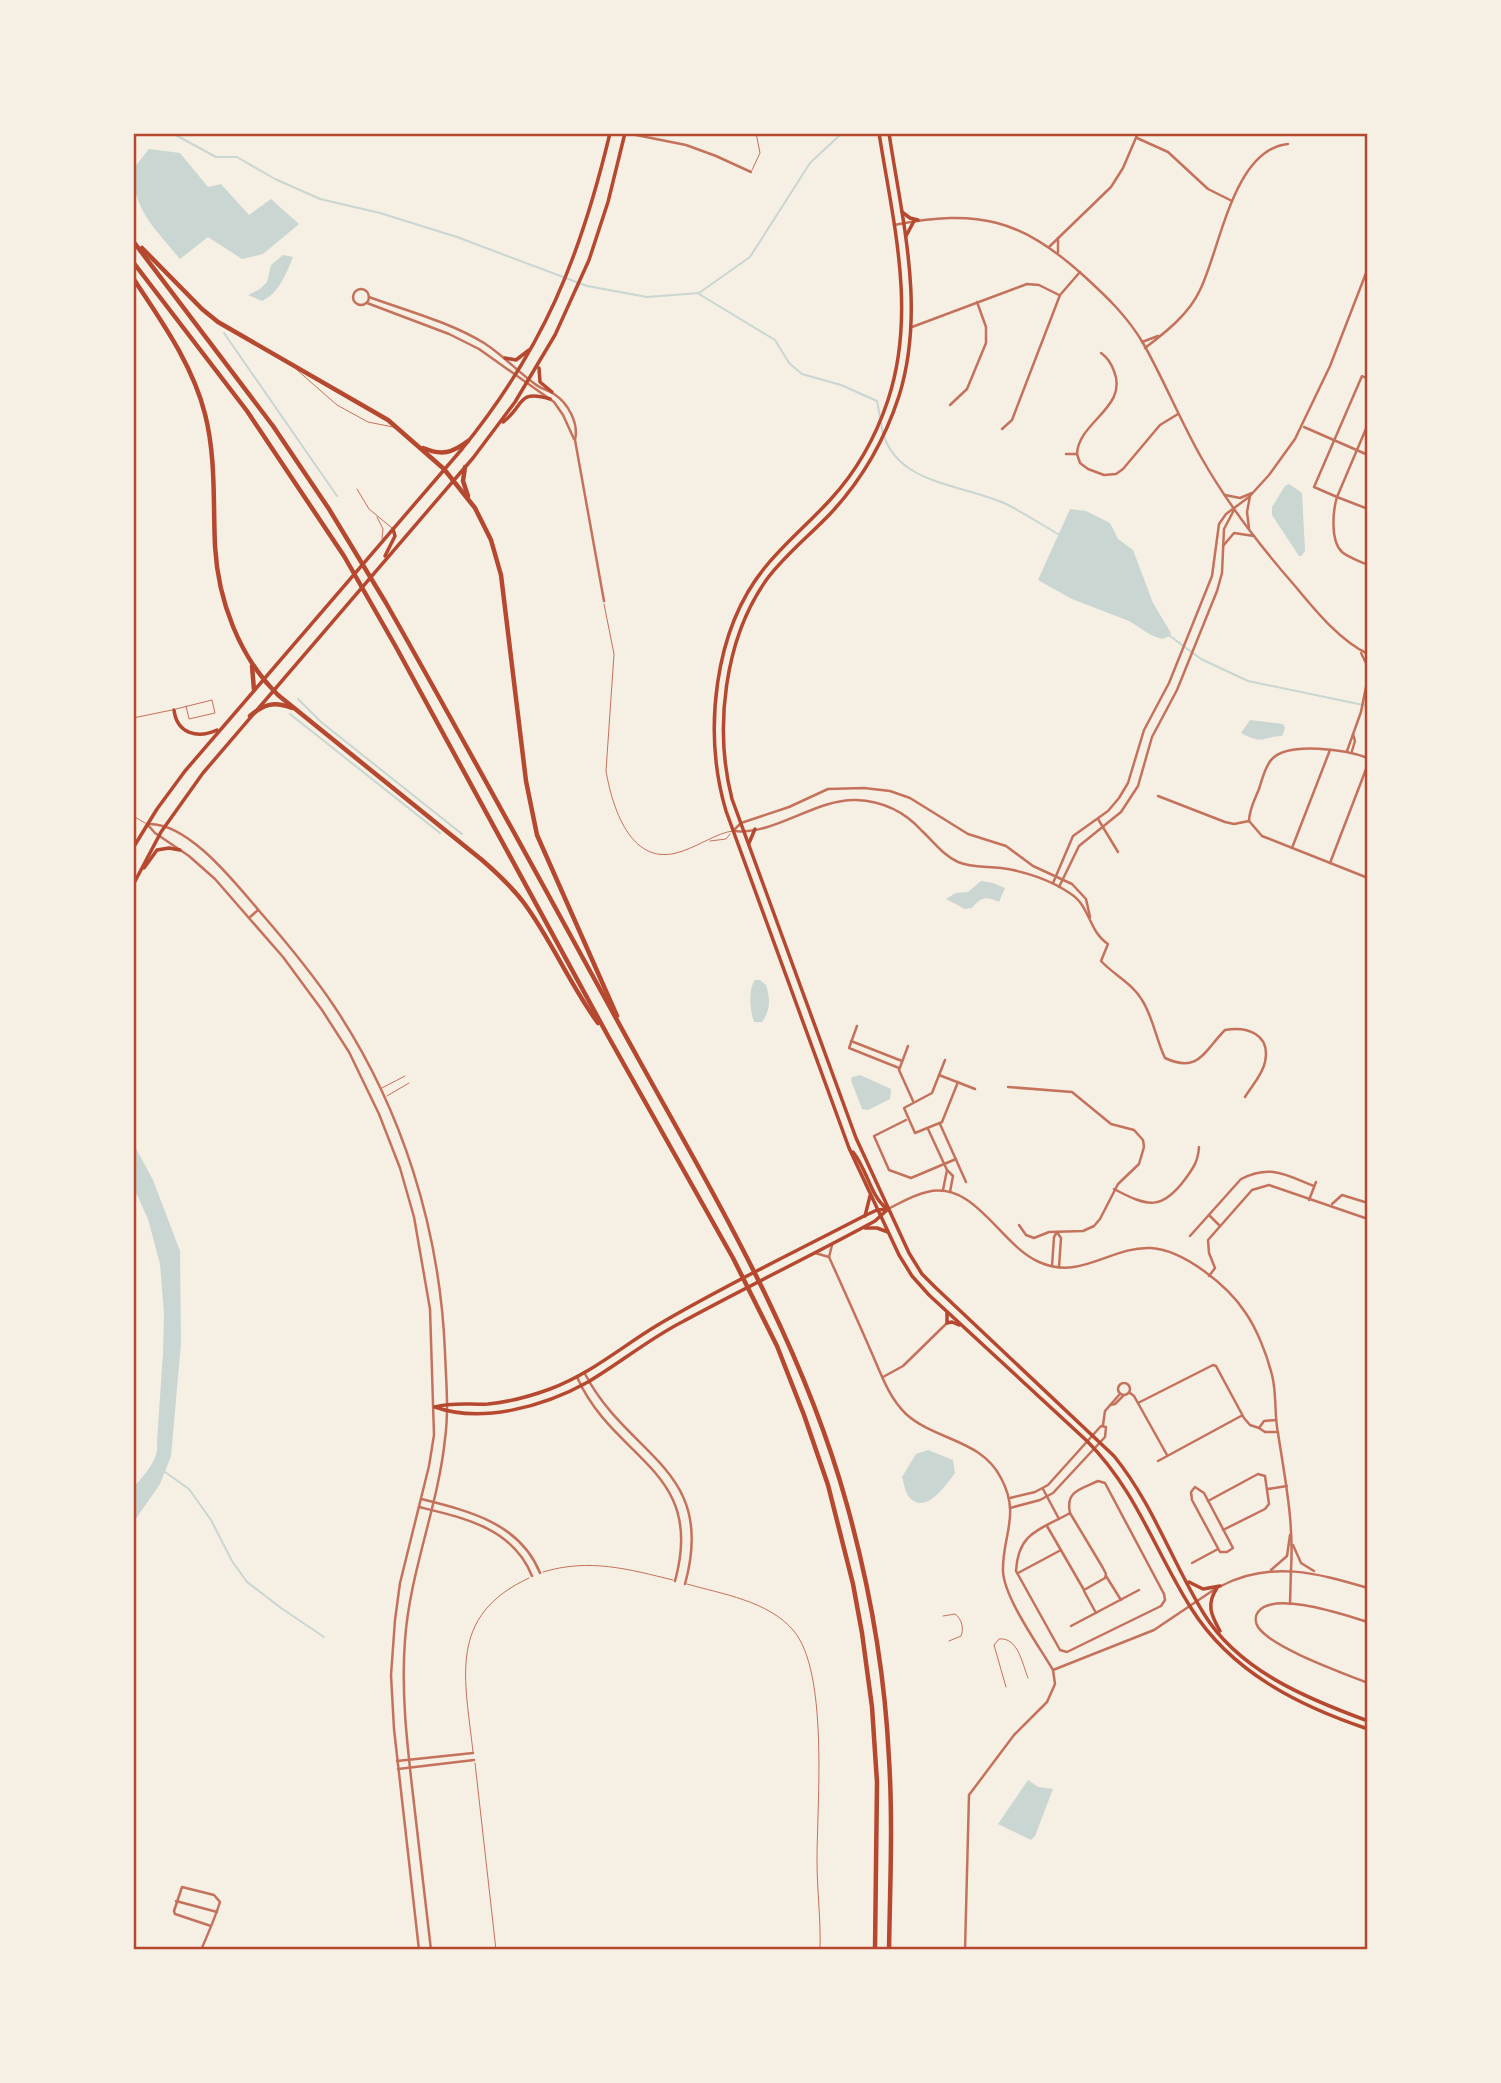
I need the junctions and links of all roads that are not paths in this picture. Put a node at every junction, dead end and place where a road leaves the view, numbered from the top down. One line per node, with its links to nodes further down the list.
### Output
1 (610, 133): 31 (main road)
2 (625, 133): 9 (street); 33 (main road)
3 (756, 133): 9 (lane)
4 (879, 133): 14 (main road)
5 (1138, 133): 7 (street)
6 (889, 135): 11 (main road)
7 (1136, 138): 10 (street); 16 (street)
8 (1288, 144): 10 (street)
9 (751, 172)
10 (1232, 201): 29 (street)
11 (901, 210): 12 (main road); 13 (main road)
12 (916, 221): 13 (street); 15 (main road); 18 (street)
13 (903, 223): 14 (street); 15 (main road)
14 (894, 225): 110 (main road)
15 (905, 238): 28 (main road)
16 (1058, 238): 18 (street); 19 (street)
17 (133, 240): 36 (highway); 131 (highway)
18 (1049, 247): 19 (street)
19 (1060, 255): 22 (street)
20 (133, 262): 132 (highway)
21 (1368, 268): 48 (street)
22 (1080, 272): 24 (street); 30 (street)
23 (133, 278): 80 (highway)
24 (1060, 295): 26 (street); 49 (street)
25 (369, 297): 27 (street); 27 (street); 35 (street)
26 (977, 302): 28 (street); 42 (street)
27 (367, 303): 37 (street)
28 (912, 327): 105 (main road)
29 (1158, 337): 30 (street); 32 (street)
30 (1142, 342): 32 (street)
31 (535, 343): 35 (main road); 37 (main road)
32 (1145, 348): 44 (street)
33 (547, 351): 39 (main road); 40 (main road)
34 (1101, 353): 57 (street)
35 (505, 358): 37 (street)
36 (290, 365): 50 (highway); 50 (lane)
37 (517, 372): 39 (street); 53 (main road)
38 (1368, 379): 52 (street)
39 (528, 382): 40 (street); 41 (street); 47 (main road)
40 (552, 392): 43 (street)
41 (550, 399): 45 (street); 47 (main road)
42 (950, 405)
43 (569, 411): 45 (street); 51 (street)
44 (1178, 414): 57 (street); 63 (street)
45 (564, 415): 51 (street)
46 (1368, 424): 55 (street)
47 (499, 425): 59 (main road)
48 (1302, 426): 52 (street); 64 (street)
49 (1002, 429)
50 (402, 430): 54 (highway)
51 (575, 440): 77 (street)
52 (1334, 440): 55 (street); 65 (street)
53 (468, 441): 54 (highway); 60 (main road)
54 (419, 446): 60 (highway)
55 (1357, 450): 58 (street); 65 (street)
56 (1066, 454): 57 (street)
57 (1077, 454)
58 (1368, 455)
59 (465, 467): 61 (main road); 66 (highway)
60 (444, 469): 61 (highway); 70 (main road)
61 (454, 480): 66 (highway); 75 (main road)
62 (357, 489): 69 (lane)
63 (1223, 493): 64 (street); 68 (street)
64 (1251, 495): 68 (street); 71 (street)
65 (1337, 497): 67 (street); 76 (street)
66 (469, 500): 131 (highway)
67 (1368, 509)
68 (1234, 510): 71 (street); 74 (street); 103 (street)
69 (375, 515): 70 (lane); 73 (lane)
70 (393, 529): 73 (main road); 75 (main road)
71 (1250, 531): 72 (street)
72 (1254, 536): 74 (street); 78 (street)
73 (381, 543): 83 (main road)
74 (1223, 546): 108 (street)
75 (381, 564): 84 (main road)
76 (1368, 565)
77 (604, 601): 113 (lane)
78 (1359, 650): 79 (street); 81 (street)
79 (1368, 654)
80 (251, 661): 83 (highway); 85 (highway)
81 (1368, 666): 82 (street)
82 (1368, 675): 86 (street)
83 (264, 678): 84 (highway); 85 (main road)
84 (272, 689): 88 (highway); 90 (main road)
85 (254, 690): 92 (main road)
86 (1367, 692): 93 (street)
87 (186, 706): 87 (lane); 89 (lane)
88 (296, 709): 90 (highway); 132 (highway)
89 (174, 710): 91 (lane); 92 (main road)
90 (250, 716): 107 (main road)
91 (133, 718)
92 (219, 730): 106 (main road)
93 (1353, 734): 95 (street); 96 (street)
94 (1331, 749): 95 (street); 104 (street); 116 (street)
95 (1347, 751): 96 (street)
96 (1352, 752): 97 (street)
97 (1368, 758)
98 (1368, 764): 119 (street)
99 (829, 792): 100 (street); 100 (street); 121 (street)
100 (819, 794): 105 (street)
101 (1158, 796): 104 (street)
102 (133, 816): 106 (lane)
103 (1098, 818): 108 (street); 121 (street)
104 (1249, 821): 116 (street)
105 (741, 823): 110 (street); 111 (main road)
106 (147, 824): 107 (street); 112 (street); 115 (main road)
107 (166, 826): 112 (main road); 127 (street)
108 (1104, 827): 118 (street); 123 (street)
109 (755, 829): 111 (street); 114 (main road); 124 (street)
110 (733, 831): 111 (street); 113 (lane); 113 (lane); 152 (main road)
111 (744, 832): 114 (main road)
112 (159, 836): 117 (street); 120 (main road)
113 (707, 842)
114 (748, 845): 164 (main road)
115 (133, 848)
116 (1292, 848): 119 (street)
117 (180, 850): 120 (main road); 128 (street)
118 (1118, 852)
119 (1330, 863): 122 (street)
120 (139, 872): 125 (main road)
121 (1055, 876): 123 (street); 124 (street)
122 (1368, 878)
123 (1063, 879): 126 (street); 129 (street)
124 (1053, 884): 126 (street)
125 (133, 885)
126 (1059, 887): 129 (street)
127 (258, 910): 128 (street); 143 (street)
128 (249, 918): 196 (street)
129 (1090, 919): 146 (street)
130 (857, 1026): 133 (street)
131 (623, 1030): 274 (highway)
132 (608, 1037): 273 (highway)
133 (851, 1041): 135 (street); 137 (street)
134 (908, 1046): 135 (street)
135 (902, 1060): 137 (street)
136 (946, 1060): 138 (street)
137 (900, 1068): 147 (street)
138 (939, 1075): 140 (street); 147 (street)
139 (405, 1076): 143 (lane)
140 (958, 1082): 144 (street); 149 (street)
141 (409, 1083): 145 (lane)
142 (1008, 1087): 157 (street)
143 (381, 1088): 145 (street)
144 (975, 1089)
145 (385, 1097): 195 (street)
146 (1245, 1097)
147 (914, 1102): 148 (street)
148 (908, 1119): 150 (street); 154 (street)
149 (940, 1124): 150 (street); 153 (street)
150 (928, 1129): 154 (street)
151 (1199, 1147): 157 (street)
152 (849, 1148): 160 (main road); 164 (main road)
153 (956, 1159): 154 (street); 156 (street)
154 (944, 1164): 155 (street)
155 (947, 1170): 158 (street); 159 (street)
156 (966, 1182)
157 (1114, 1189): 174 (street)
158 (943, 1191): 159 (street); 164 (street)
159 (950, 1192): 181 (street)
160 (870, 1194): 165 (main road); 167 (main road)
161 (1309, 1200): 163 (street); 166 (street); 171 (street)
162 (1368, 1203): 163 (street)
163 (1331, 1205): 169 (street)
164 (888, 1209): 165 (main road); 168 (main road); 203 (main road)
165 (877, 1210): 167 (main road); 168 (main road)
166 (1209, 1215): 171 (street); 175 (street)
167 (864, 1216): 187 (main road)
168 (881, 1218): 172 (main road); 173 (main road)
169 (1368, 1219)
170 (1019, 1225): 174 (street)
171 (1220, 1226): 183 (street)
172 (863, 1228): 173 (main road); 176 (main road)
173 (888, 1232): 184 (main road)
174 (1058, 1232): 177 (street); 178 (street)
175 (1190, 1236)
176 (834, 1243): 179 (main road); 180 (street)
177 (1053, 1252): 178 (street); 181 (street)
178 (1060, 1252): 182 (street)
179 (814, 1253): 180 (street); 190 (main road)
180 (829, 1257): 189 (street)
181 (1052, 1266): 182 (street)
182 (1059, 1267): 183 (street)
183 (1209, 1276): 199 (street)
184 (946, 1311): 185 (main road); 186 (main road)
185 (947, 1323): 186 (main road); 189 (street)
186 (963, 1327): 204 (main road)
187 (585, 1374): 188 (main road); 190 (street)
188 (577, 1377): 191 (street); 195 (main road)
189 (883, 1377): 213 (street)
190 (589, 1381): 191 (main road); 238 (street)
191 (581, 1385): 197 (main road); 237 (street)
192 (1130, 1392): 193 (street); 193 (street); 194 (street)
193 (1122, 1395): 200 (street)
194 (1138, 1403): 198 (street); 207 (street)
195 (447, 1404): 196 (main road); 197 (street)
196 (435, 1407): 197 (main road); 214 (street)
197 (447, 1412): 216 (street)
198 (1242, 1415): 201 (street); 207 (street)
199 (1276, 1420): 201 (street); 202 (street)
200 (1103, 1425): 203 (street); 205 (street)
201 (1259, 1428): 202 (street)
202 (1277, 1432): 209 (street)
203 (1094, 1434): 204 (street); 205 (main road)
204 (1087, 1441): 206 (main road); 210 (street)
205 (1101, 1441): 206 (street); 236 (main road)
206 (1094, 1448): 212 (street); 246 (main road)
207 (1167, 1455): 208 (street)
208 (1158, 1461)
209 (1287, 1486): 211 (street); 222 (street)
210 (1043, 1489): 212 (street); 213 (street)
211 (1268, 1489): 215 (street); 224 (street)
212 (1048, 1497): 218 (street); 221 (street)
213 (1009, 1498): 218 (street)
214 (421, 1499): 216 (street); 217 (street)
215 (1208, 1501): 224 (street); 226 (street)
216 (432, 1502): 219 (street); 231 (street)
217 (419, 1507): 219 (street); 262 (street)
218 (1010, 1508): 253 (street)
219 (430, 1510): 234 (street); 260 (street)
220 (1070, 1513): 221 (street); 232 (street); 235 (street)
221 (1059, 1519): 223 (street)
222 (1292, 1521): 225 (street); 230 (street)
223 (1047, 1526): 227 (street); 232 (street)
224 (1223, 1530): 226 (street)
225 (1292, 1543): 229 (street); 233 (street)
226 (1218, 1549): 228 (street)
227 (1061, 1550): 232 (street); 241 (street)
228 (1192, 1563)
229 (1290, 1569): 230 (street); 233 (street); 245 (street)
230 (1269, 1571): 239 (street)
231 (540, 1573): 234 (lane); 237 (lane)
232 (1017, 1573)
233 (1316, 1573): 240 (street)
234 (532, 1576): 259 (lane)
235 (1106, 1576): 241 (street); 243 (street)
236 (1186, 1579): 239 (main road); 244 (main road)
237 (676, 1581)
238 (685, 1584): 272 (lane)
239 (1218, 1587): 244 (street); 251 (main road)
240 (1368, 1588)
241 (1084, 1590): 247 (street)
242 (1139, 1590): 243 (street)
243 (1121, 1600): 247 (street)
244 (1198, 1601): 246 (street); 251 (main road)
245 (1290, 1604): 249 (street); 255 (street)
246 (1189, 1606): 253 (street); 258 (main road)
247 (1097, 1613): 250 (street)
248 (943, 1616): 252 (lane)
249 (1368, 1622)
250 (1071, 1626)
251 (1225, 1639): 257 (main road)
252 (948, 1641)
253 (1053, 1670): 275 (street)
254 (1028, 1678): 256 (lane)
255 (1368, 1683)
256 (1006, 1687)
257 (1368, 1720)
258 (1368, 1729)
259 (473, 1752): 260 (street); 261 (lane)
260 (409, 1760): 262 (street); 263 (street)
261 (474, 1760): 263 (street); 271 (lane)
262 (397, 1761): 264 (street)
263 (410, 1767): 264 (street); 270 (street)
264 (398, 1769): 269 (street)
265 (176, 1901): 266 (street); 266 (street); 267 (street)
266 (217, 1912): 267 (street)
267 (211, 1926): 268 (street)
268 (201, 1950)
269 (419, 1950)
270 (431, 1950)
271 (496, 1950)
272 (820, 1950)
273 (875, 1950)
274 (888, 1950)
275 (965, 1950)

